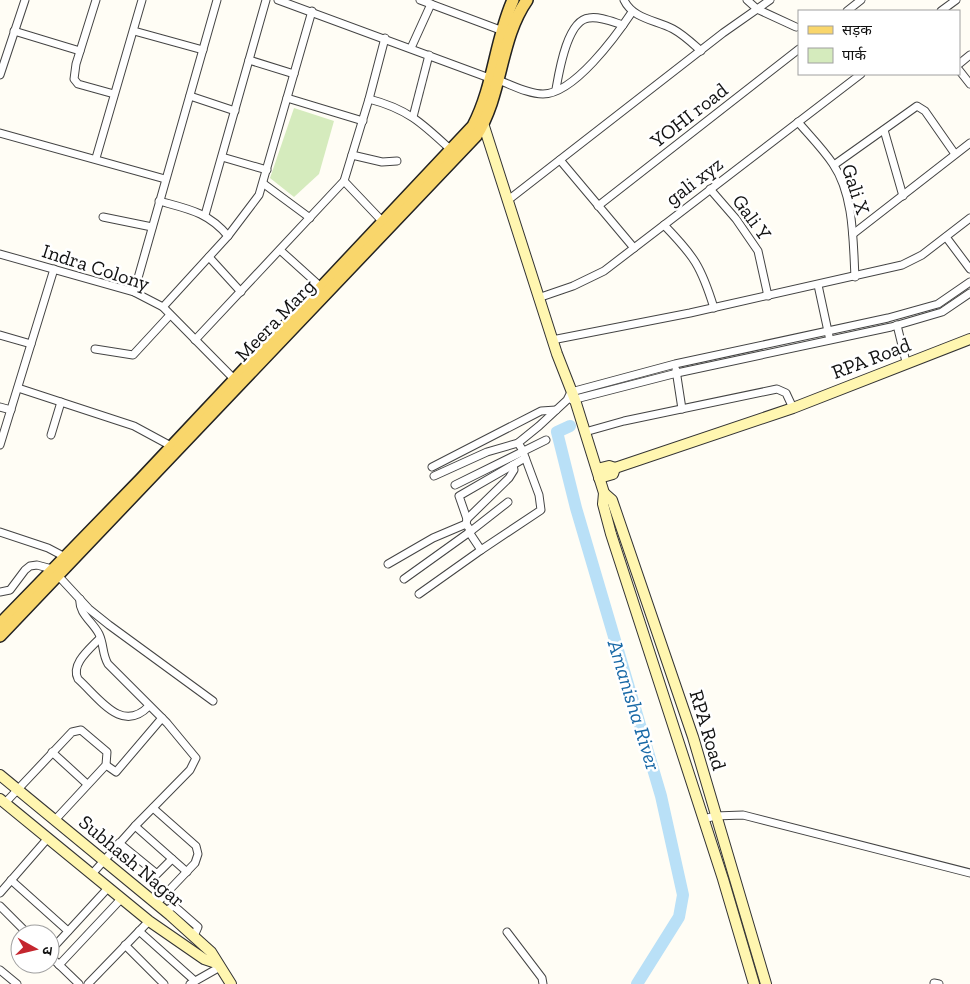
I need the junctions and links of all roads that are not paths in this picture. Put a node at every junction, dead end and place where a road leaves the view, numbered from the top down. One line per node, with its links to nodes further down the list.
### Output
1 (25, 0): 24 (street)
2 (96, 0): 31 (street)
3 (142, 0): 25 (street)
4 (217, 0): 29 (street)
5 (266, 0): 35 (street)
6 (278, 0): 14 (street)
7 (420, 0): 16 (street)
8 (527, 0): 41 (main road, Meera Marg)
9 (624, 0): 21 (street)
10 (747, 0): 17 (street)
11 (770, 0): 17 (street)
12 (861, 0): 18 (street)
13 (956, 0): 19 (street)
14 (294, 2): 20 (street)
15 (512, 2): 26 (main road, Meera Marg)
16 (431, 4): 26 (street); 28 (street)
17 (757, 9): 23 (street); 32 (street)
18 (848, 10)
19 (942, 10)
20 (312, 11): 27 (street); 38 (street)
21 (632, 12): 22 (street); 32 (street)
22 (623, 25): 43 (street); 43 (street)
23 (796, 27)
24 (14, 31): 31 (street); 39 (street)
25 (134, 31): 29 (street); 44 (street)
26 (504, 31): 41 (main road, Meera Marg)
27 (385, 38): 28 (street); 47 (street)
28 (411, 48): 33 (street)
29 (203, 50): 45 (street)
30 (798, 50): 73 (street, YOHI road)
31 (80, 51): 44 (street)
32 (700, 51): 62 (street)
33 (429, 55): 41 (street); 50 (street)
34 (970, 55): 36 (street)
35 (249, 60): 38 (street); 48 (street)
36 (960, 63)
37 (960, 71): 42 (street)
38 (294, 74): 46 (street)
39 (0, 75)
40 (860, 75): 52 (street, gali xyz)
41 (495, 80): 43 (street); 49 (main road, Meera Marg); 53 (main road, Meera Marg)
42 (970, 84)
43 (556, 89)
44 (114, 94): 61 (street)
45 (190, 96): 48 (street); 66 (street)
46 (287, 98): 51 (street); 65 (street)
47 (370, 99): 50 (street); 51 (street)
48 (234, 111): 60 (street)
49 (480, 112): 53 (street); 57 (main road, Meera Marg)
50 (413, 117): 57 (street)
51 (363, 121): 59 (street)
52 (798, 122): 64 (street, Gali X); 69 (street, gali xyz)
53 (483, 125): 72 (street); 116 (main road, Meera Marg)
54 (884, 130): 58 (street); 64 (street); 70 (street)
55 (0, 133): 61 (street)
56 (970, 143): 58 (street)
57 (451, 150): 78 (main road, Meera Marg)
58 (955, 154): 70 (street)
59 (352, 155): 63 (street); 67 (street)
60 (222, 157): 65 (street); 74 (street)
61 (96, 158): 66 (street)
62 (560, 160): 72 (street); 73 (street)
63 (397, 161)
64 (834, 165): 81 (street, Gali X)
65 (267, 170): 68 (street)
66 (165, 178): 71 (street)
67 (344, 181): 76 (street); 78 (street)
68 (264, 184): 76 (street); 82 (street)
69 (710, 190): 79 (street, gali xyz); 97 (street, Gali Y)
70 (903, 196): 81 (street)
71 (159, 201): 74 (street); 80 (street)
72 (508, 201): 98 (street)
73 (598, 206): 84 (street)
74 (205, 215): 82 (street)
75 (103, 217): 80 (street)
76 (310, 218): 85 (street)
77 (970, 218): 83 (street)
78 (383, 222): 93 (main road, Meera Marg)
79 (664, 225): 84 (street, gali xyz); 101 (street)
80 (152, 227): 94 (street)
81 (853, 234): 90 (street, Gali X)
82 (228, 236): 87 (street)
83 (946, 237): 88 (street); 90 (street)
84 (634, 248): 98 (street, gali xyz)
85 (280, 250): 93 (street); 95 (street)
86 (0, 254): 89 (street, Indra Colony)
87 (209, 257): 95 (street); 99 (street)
88 (970, 268)
89 (54, 270): 94 (street, Indra Colony); 111 (street)
90 (855, 277): 92 (street)
91 (970, 282): 100 (street)
92 (818, 285): 97 (street); 105 (street)
93 (321, 287): 116 (main road, Meera Marg)
94 (134, 292): 99 (street, Indra Colony)
95 (241, 292): 108 (street)
96 (970, 293): 103 (street)
97 (768, 296): 101 (street)
98 (538, 298): 109 (street)
99 (162, 307): 102 (street, Indra Colony)
100 (928, 307): 103 (street); 105 (street)
101 (714, 308): 109 (street)
102 (170, 314): 108 (street, Indra Colony); 112 (street)
103 (930, 316): 104 (street)
104 (896, 325): 110 (street); 113 (street)
105 (828, 331): 110 (street); 114 (street)
106 (0, 335): 111 (street)
107 (970, 339): 113 (street, RPA Road)
108 (196, 340): 116 (street, Indra Colony)
109 (552, 340): 118 (street)
110 (830, 340): 115 (street)
111 (32, 344): 117 (street)
112 (95, 349)
113 (906, 362): 121 (street, RPA Road)
114 (675, 364): 115 (street); 118 (street)
115 (676, 373): 118 (street); 122 (street)
116 (237, 382): 130 (main road, Meera Marg); 142 (main road, Meera Marg)
117 (18, 388): 119 (street); 123 (street)
118 (571, 397): 124 (street); 125 (street)
119 (61, 402): 126 (street); 130 (street)
120 (0, 407): 123 (street)
121 (793, 408): 122 (street); 134 (street, RPA Road)
122 (682, 409): 125 (street)
123 (11, 410): 129 (street)
124 (556, 410): 128 (street); 133 (street)
125 (585, 432): 134 (street)
126 (51, 435)
127 (546, 440): 131 (street)
128 (518, 443): 131 (street); 135 (street)
129 (0, 446)
130 (171, 446): 142 (main road, Meera Marg)
131 (524, 454): 132 (street); 136 (street); 141 (street)
132 (513, 464): 139 (street); 139 (street)
133 (432, 467)
134 (598, 474): 137 (street)
135 (434, 476)
136 (455, 485)
137 (604, 493): 162 (street, RPA Road); 163 (street)
138 (508, 502): 139 (street)
139 (468, 527): 141 (street); 143 (street); 145 (street)
140 (0, 532): 142 (street)
141 (481, 550): 147 (street)
142 (68, 559): 144 (main road, Meera Marg)
143 (388, 564)
144 (56, 572): 146 (street); 148 (street); 149 (main road, Meera Marg); 150 (main road, Meera Marg)
145 (404, 579)
146 (0, 592)
147 (419, 594)
148 (80, 599): 151 (street); 152 (street)
149 (0, 624)
150 (0, 636)
151 (100, 638): 153 (street); 153 (street)
152 (213, 701)
153 (149, 706): 154 (street)
154 (162, 718): 156 (street); 161 (street)
155 (52, 752): 156 (street); 158 (street); 159 (street)
156 (106, 765): 158 (street)
157 (0, 775): 159 (street, Subhash Nagar)
158 (86, 784): 164 (street)
159 (17, 789): 160 (street); 164 (street, Subhash Nagar)
160 (3, 801): 166 (street)
161 (153, 808): 165 (street); 170 (street)
162 (715, 816): 163 (street); 171 (street); 198 (street, RPA Road)
163 (704, 819): 197 (street)
164 (56, 820): 169 (street, Subhash Nagar)
165 (135, 826): 167 (street); 168 (street)
166 (48, 838): 172 (street); 173 (street)
167 (119, 843): 168 (street); 169 (street)
168 (172, 859): 170 (street)
169 (104, 860): 172 (street); 177 (street, Subhash Nagar)
170 (187, 872): 177 (street)
171 (970, 873)
172 (92, 874): 174 (street)
173 (11, 880): 175 (street); 181 (street)
174 (108, 888): 176 (street); 181 (street)
175 (0, 893)
176 (121, 899): 179 (street); 186 (street)
177 (156, 904): 187 (street, Subhash Nagar)
178 (0, 906): 180 (street)
179 (149, 921): 182 (street); 187 (street)
180 (18, 924)
181 (68, 931): 184 (street)
182 (139, 931): 185 (street); 190 (street)
183 (507, 932): 196 (street)
184 (60, 940)
185 (125, 945): 193 (street); 194 (street)
186 (60, 964)
187 (218, 965): 190 (street); 195 (street, Subhash Nagar)
188 (60, 966): 192 (street)
189 (0, 970): 191 (street)
190 (192, 982)
191 (17, 984)
192 (79, 984)
193 (88, 984)
194 (164, 984)
195 (231, 984)
196 (543, 984)
197 (754, 984)
198 (766, 984)

